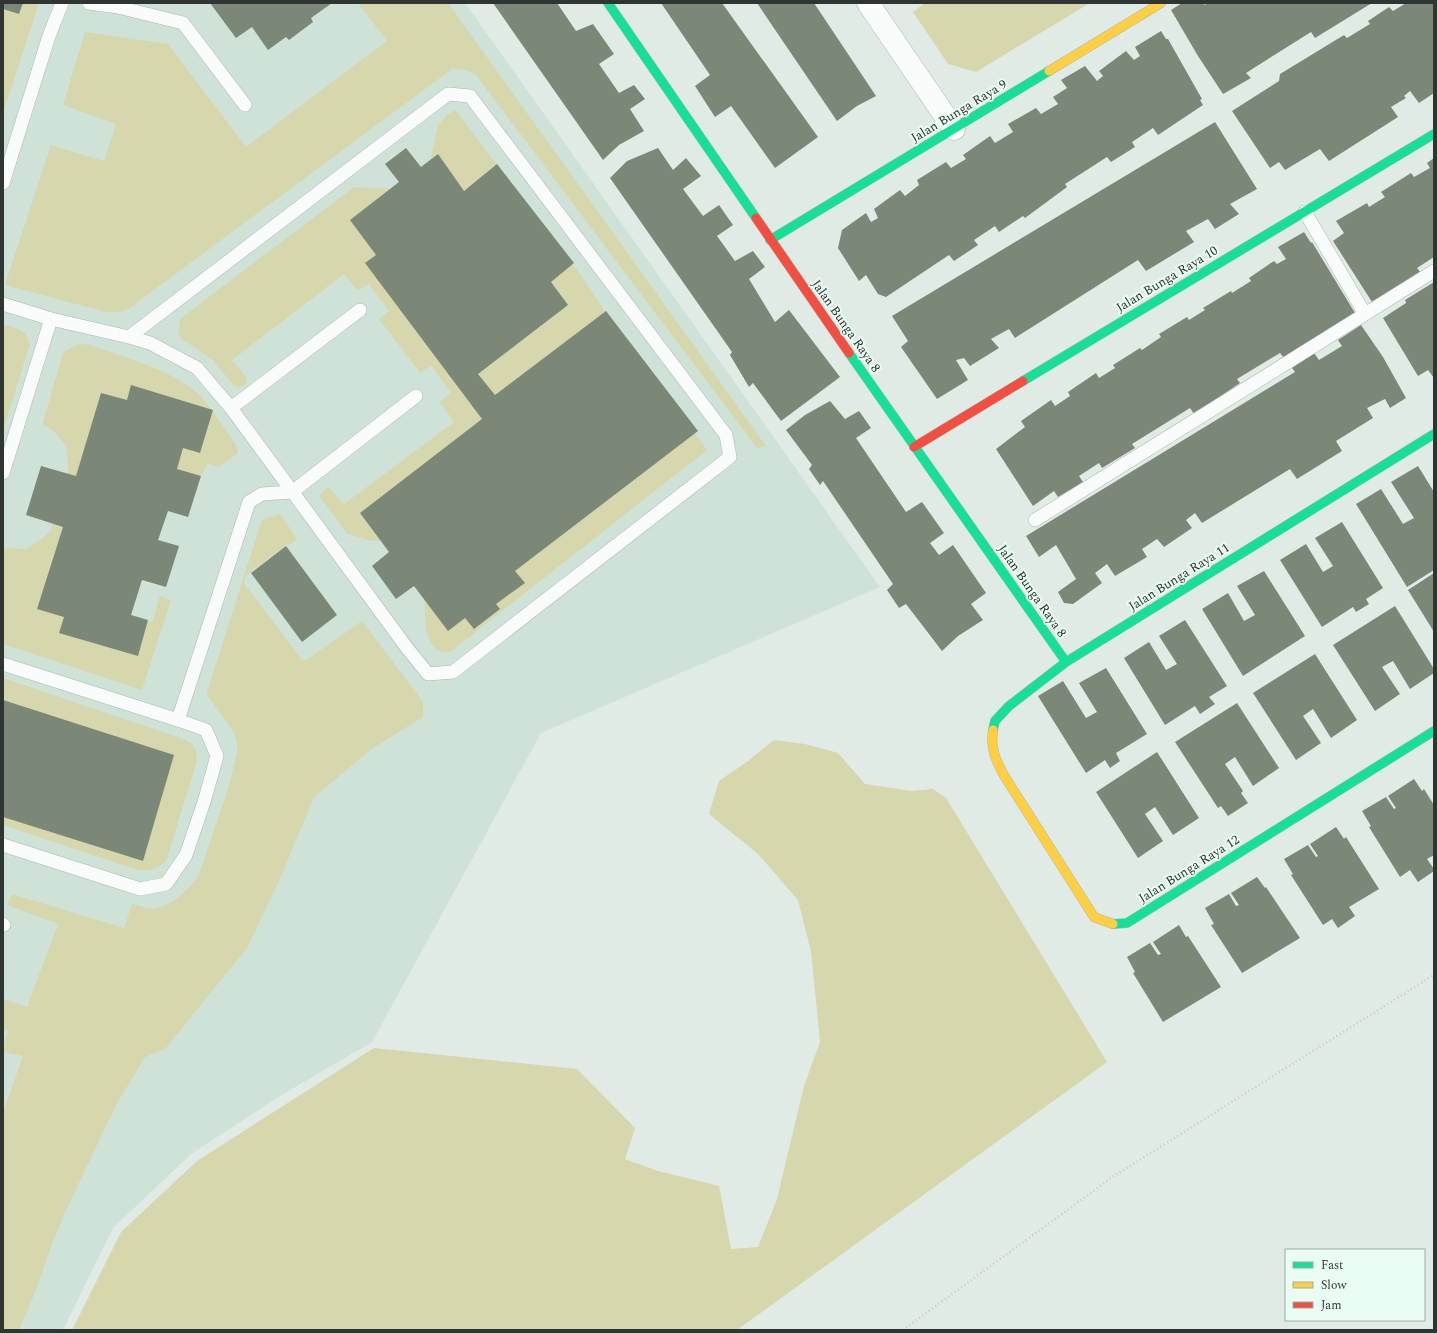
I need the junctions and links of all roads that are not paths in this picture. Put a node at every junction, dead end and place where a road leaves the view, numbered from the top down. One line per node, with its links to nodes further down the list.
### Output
1 (62, 3): 10 (lane)
2 (89, 3): 6 (lane)
3 (608, 3): 12 (street, Jalan Bunga Raya 8)
4 (868, 3): 8 (street)
5 (1161, 3): 8 (street, Jalan Bunga Raya 9)
6 (121, 5): 7 (lane)
7 (245, 105)
8 (954, 129): 12 (street, Jalan Bunga Raya 9)
9 (1434, 134): 11 (street, Jalan Bunga Raya 10)
10 (3, 183)
11 (1305, 212): 16 (lane); 22 (street, Jalan Bunga Raya 10)
12 (770, 240): 22 (street, Jalan Bunga Raya 8)
13 (1434, 271): 16 (lane)
14 (3, 304): 17 (lane)
15 (360, 310): 20 (lane)
16 (1365, 314): 25 (lane)
17 (51, 319): 18 (lane); 23 (lane)
18 (129, 337): 20 (lane); 24 (lane)
19 (416, 396): 24 (lane)
20 (231, 408): 24 (lane)
21 (1434, 434): 26 (street, Jalan Bunga Raya 11)
22 (914, 447): 26 (street, Jalan Bunga Raya 8)
23 (3, 473)
24 (292, 492): 28 (lane)
25 (1035, 520)
26 (1066, 662): 30 (street, Jalan Bunga Raya 11)
27 (3, 664): 28 (lane)
28 (178, 720): 31 (lane)
29 (1434, 731): 30 (street, Jalan Bunga Raya 12)
30 (1005, 777)
31 (3, 845)

